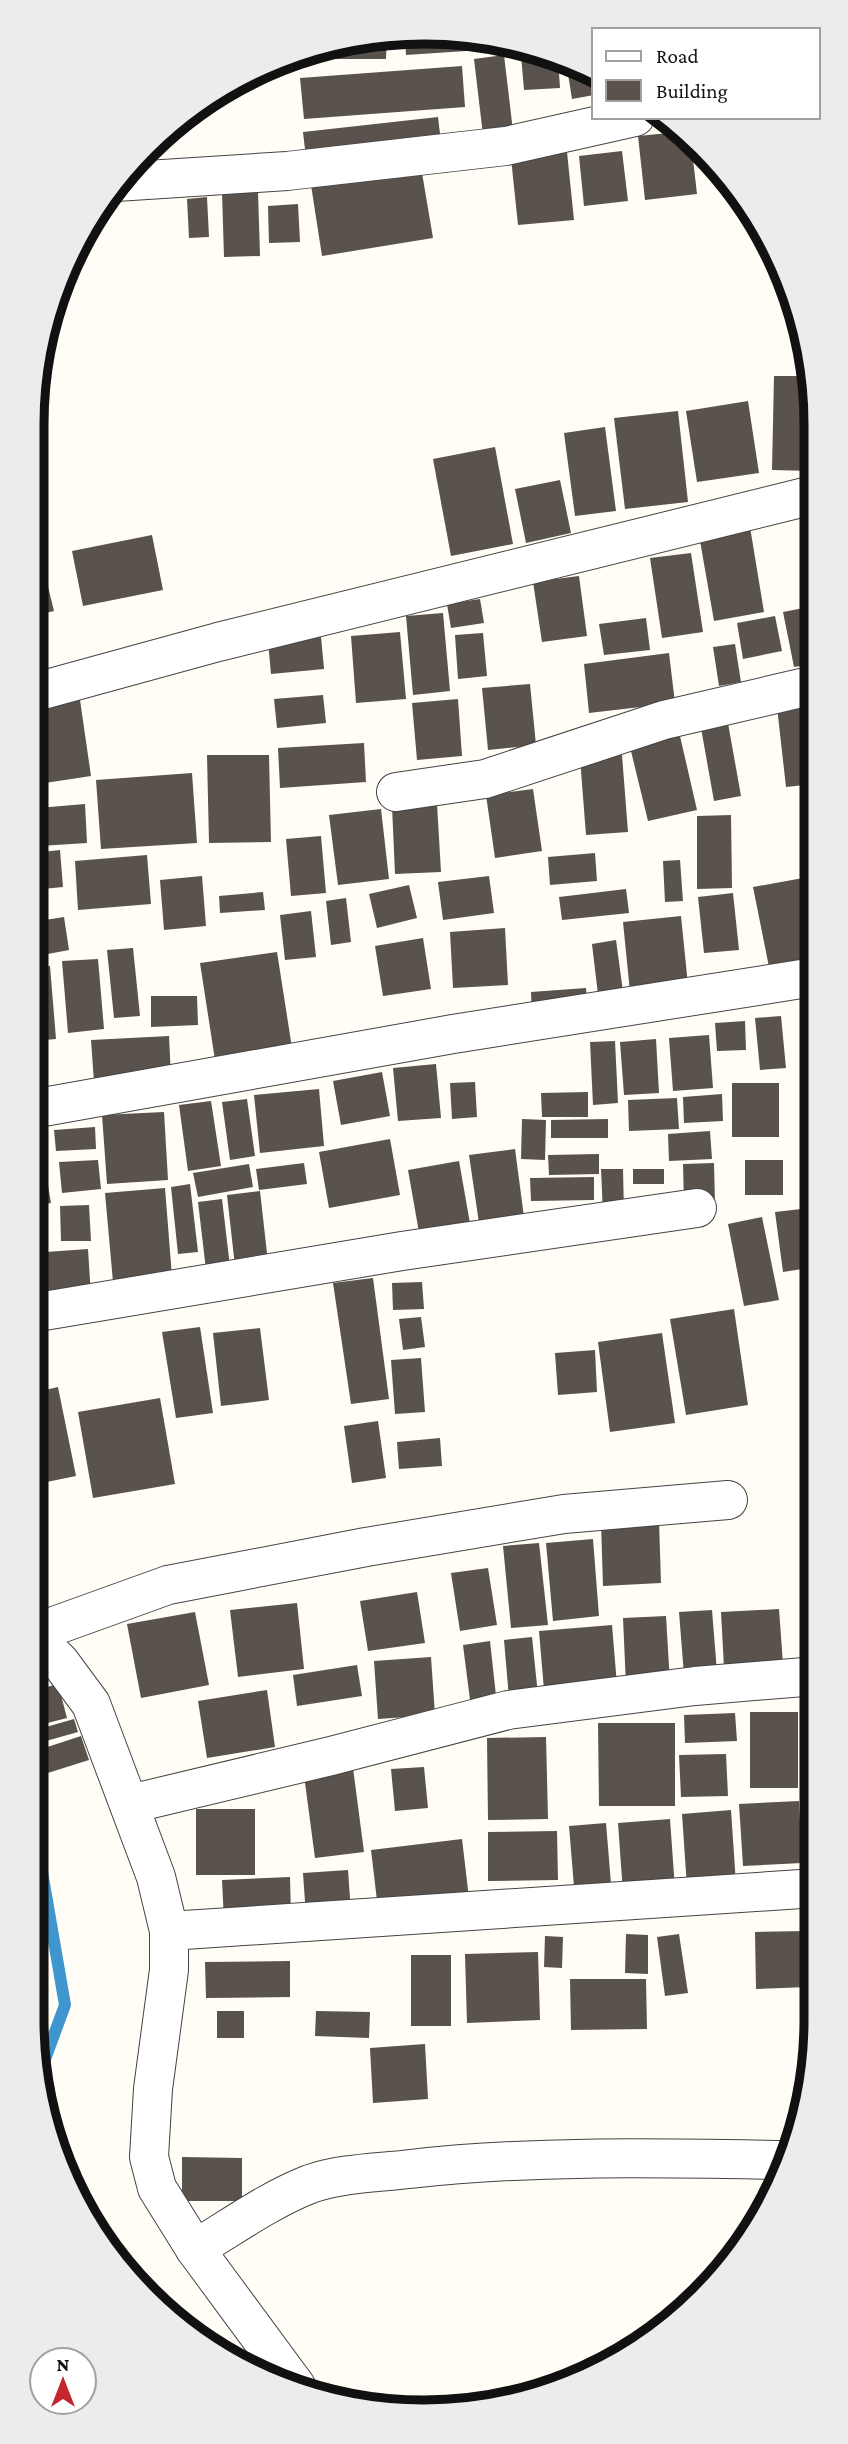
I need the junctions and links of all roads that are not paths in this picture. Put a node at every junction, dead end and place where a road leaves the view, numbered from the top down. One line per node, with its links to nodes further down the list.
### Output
1 (626, 119): 2 (street)
2 (132, 181)
3 (804, 497): 5 (street)
4 (804, 687): 6 (street)
5 (44, 690)
6 (396, 792)
7 (804, 979): 8 (street)
8 (44, 1107)
9 (697, 1208): 10 (street)
10 (44, 1311)
11 (728, 1500): 12 (street)
12 (44, 1631)
13 (44, 1647): 15 (street)
14 (804, 1677): 15 (street)
15 (130, 1804): 17 (street)
16 (804, 1889): 17 (street)
17 (169, 1931): 19 (street)
18 (777, 2160): 19 (street)
19 (195, 2249): 20 (street)
20 (281, 2372)

